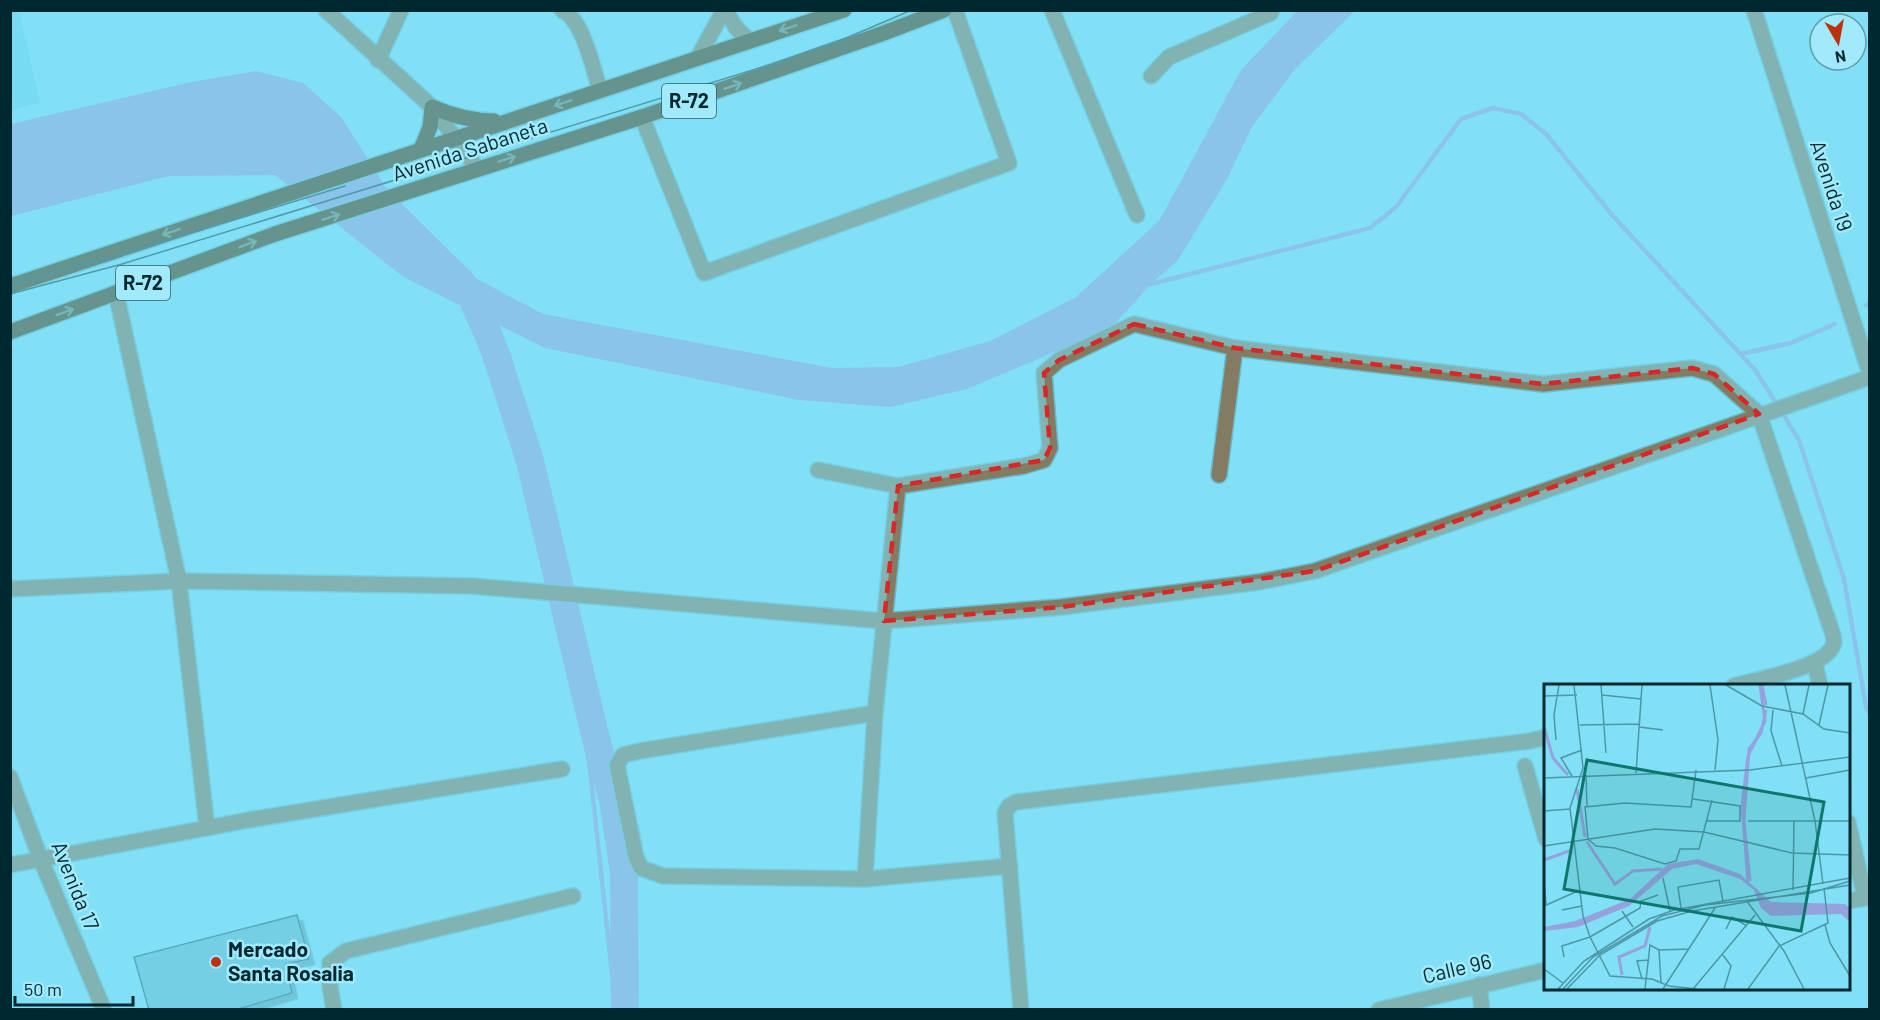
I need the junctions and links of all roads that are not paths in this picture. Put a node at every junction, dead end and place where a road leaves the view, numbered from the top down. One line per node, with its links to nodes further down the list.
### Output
1 (326, 10): 13 (street)
2 (401, 10): 13 (street)
3 (562, 10): 15 (street)
4 (724, 10): 11 (street); 12 (street)
5 (844, 10): 11 (main road, Avenida Sabaneta / R-72, one-way to 11)
6 (944, 10): 17 (main road, Avenida Sabaneta / R-72, one-way to 6)
7 (955, 10): 17 (street)
8 (1052, 10): 22 (street)
9 (1272, 10): 14 (street)
10 (1754, 10): 27 (street, Avenida 19)
11 (750, 41): 12 (main road, Avenida Sabaneta / R-72)
12 (698, 57): 15 (main road, Avenida Sabaneta / R-72)
13 (378, 60): 16 (street)
14 (1151, 76)
15 (600, 90): 18 (main road, Avenida Sabaneta / R-72, one-way to 18)
16 (432, 107): 18 (main road); 19 (street); 20 (main road)
17 (642, 117): 21 (main road, Avenida Sabaneta / R-72, one-way to 17)
18 (512, 120): 19 (main road, Avenida Sabaneta / R-72)
19 (454, 138): 20 (main road, Avenida Sabaneta / R-72); 21 (street)
20 (418, 150): 23 (main road, Avenida Sabaneta / R-72, one-way to 23)
21 (477, 168): 24 (main road, Avenida Sabaneta / R-72, one-way to 21)
22 (1137, 215)
23 (10, 286)
24 (116, 293): 25 (main road, Avenida Sabaneta / R-72, one-way to 24); 32 (street)
25 (10, 332)
26 (1234, 348): 28 (street); 30 (street); 31 (street)
27 (1869, 375): 28 (street)
28 (1759, 414): 34 (street); 35 (street)
29 (818, 470): 31 (street)
30 (1219, 475)
31 (898, 486): 34 (street)
32 (179, 581): 33 (street); 34 (street); 43 (street)
33 (10, 589)
34 (885, 621): 38 (street)
35 (1815, 664): 36 (street); 37 (street)
36 (1741, 684)
37 (1820, 684)
38 (875, 713): 49 (street); 49 (street)
39 (1544, 737): 48 (street)
40 (1525, 766): 45 (street)
41 (562, 769): 43 (street)
42 (10, 777): 46 (street, Avenida 17)
43 (207, 828): 46 (street)
44 (1850, 830): 51 (street)
45 (1544, 835)
46 (41, 860): 47 (street); 55 (street, Avenida 17)
47 (10, 865)
48 (1010, 866): 49 (street); 57 (street)
49 (865, 879)
50 (573, 896): 56 (street)
51 (1867, 897): 52 (street)
52 (1850, 901)
53 (1544, 970): 54 (street, Calle 96)
54 (1479, 985): 58 (street, Calle 96); 59 (street)
55 (104, 1010)
56 (334, 1010)
57 (1021, 1010)
58 (1379, 1010)
59 (1482, 1010)

